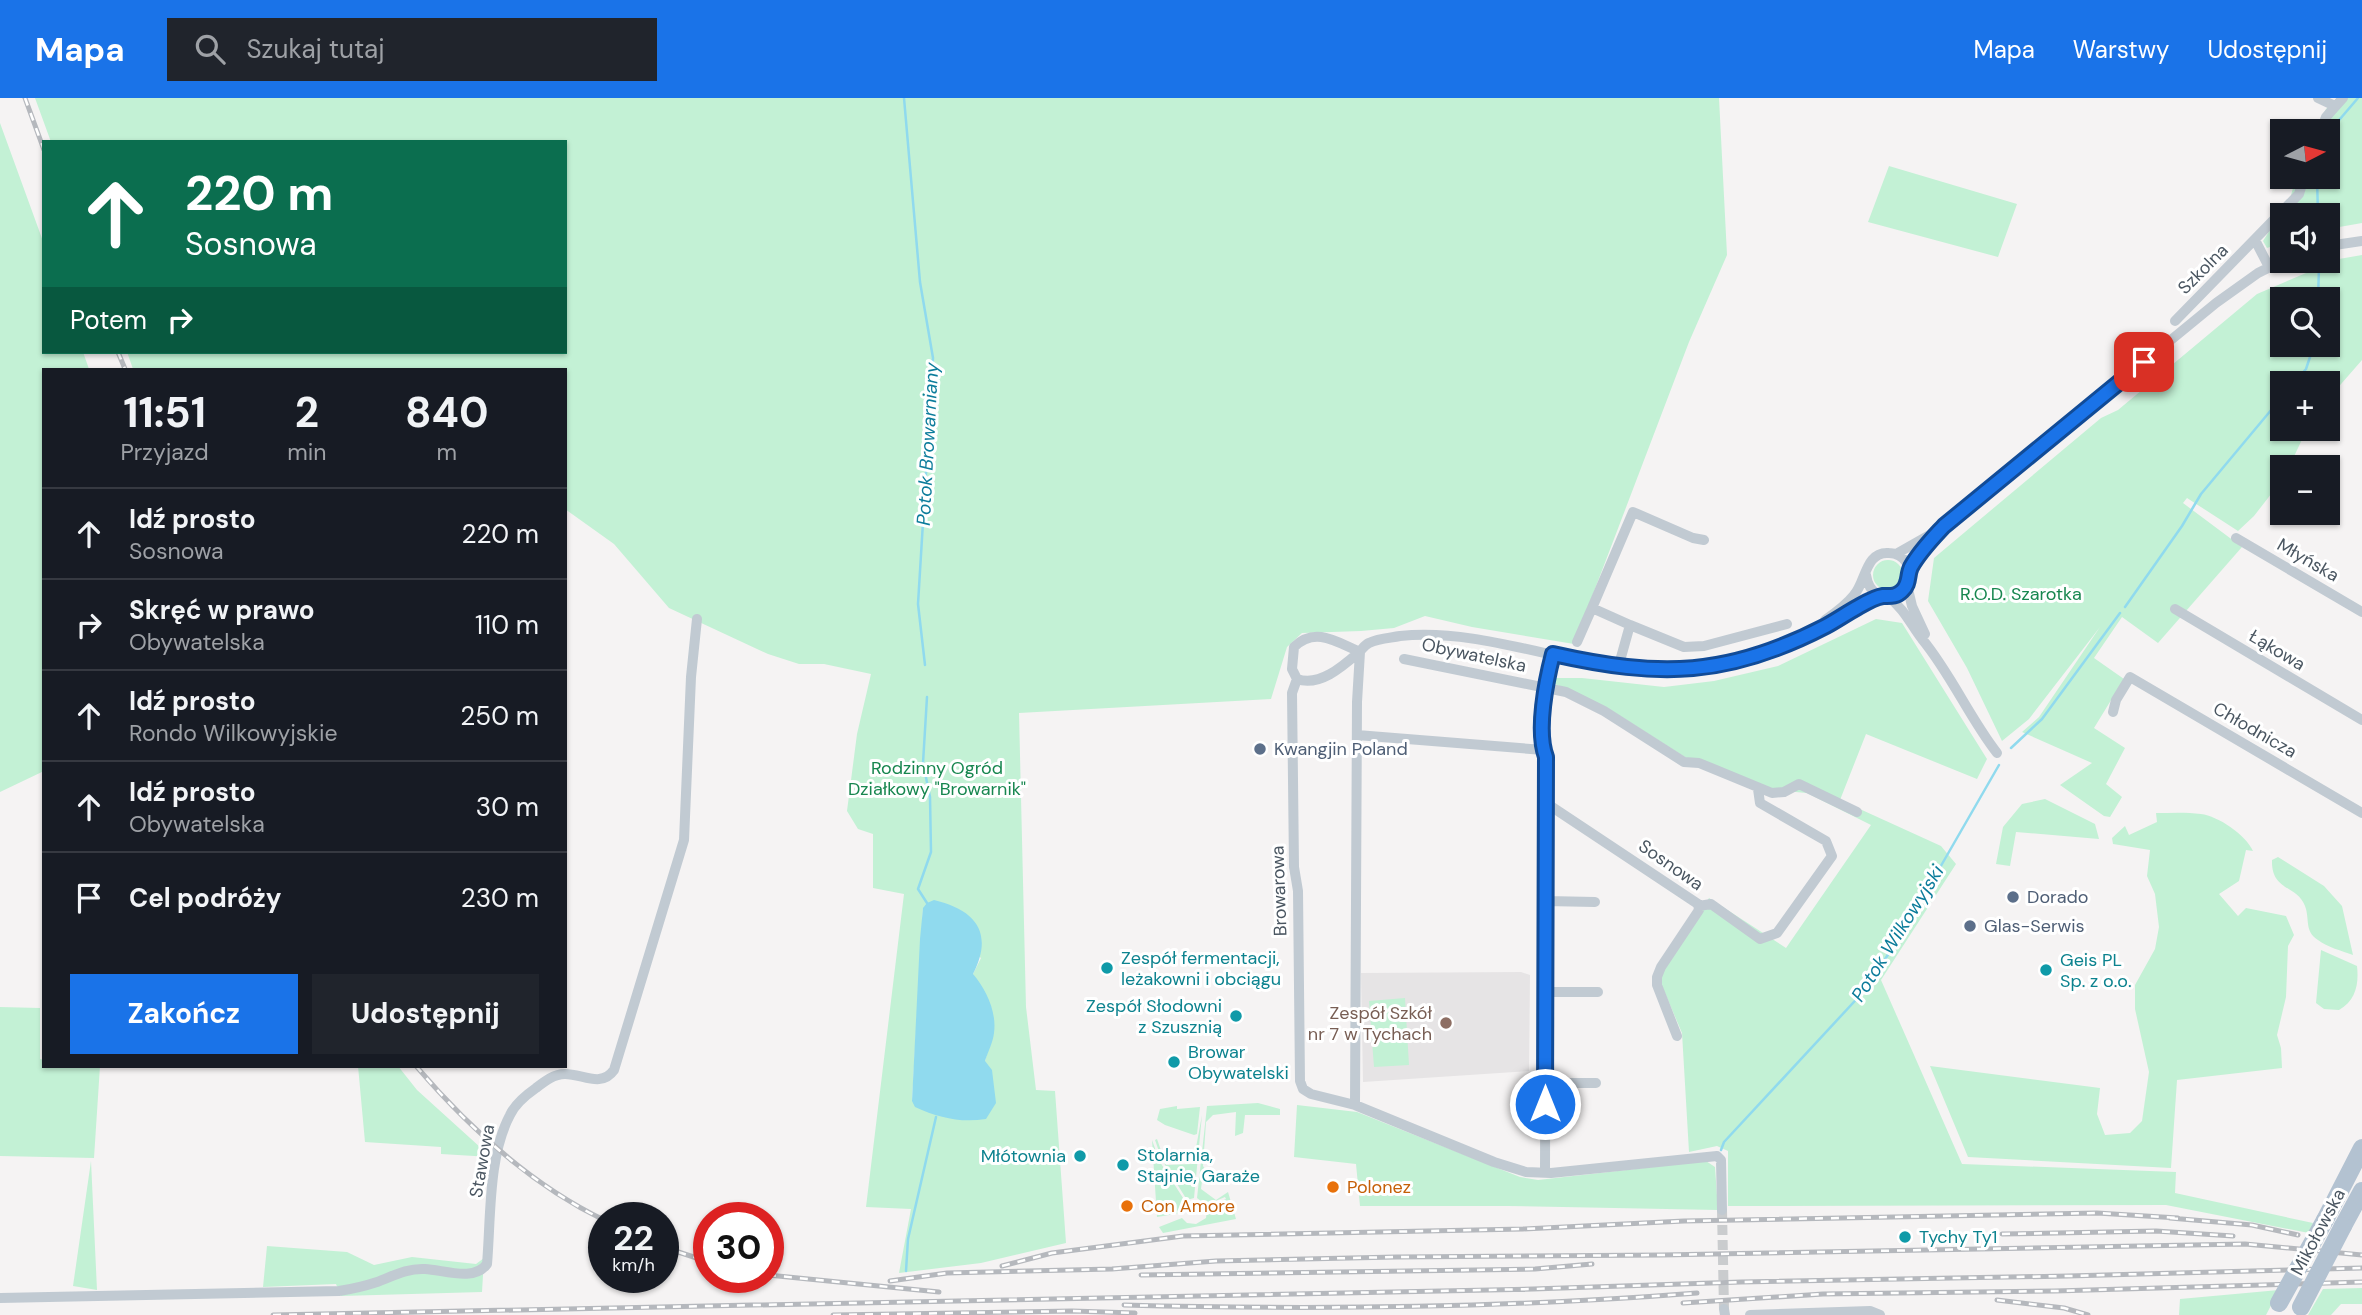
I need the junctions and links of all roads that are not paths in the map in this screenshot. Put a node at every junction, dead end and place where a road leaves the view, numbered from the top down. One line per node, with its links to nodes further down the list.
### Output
1 (2318, 98): 2 (street)
2 (2339, 102): 3 (street)
3 (2328, 119)
4 (2300, 189): 5 (street, Szkolna)
5 (2255, 240): 8 (street); 9 (street, Szkolna)
6 (2362, 241): 7 (street)
7 (2340, 244)
8 (2269, 267): 10 (street)
9 (2175, 321)
10 (1944, 526): 13 (street); 14 (street)
11 (2236, 538): 20 (street, Młyńska)
12 (1703, 540): 18 (street)
13 (1896, 554): 14 (street); 15 (street)
14 (1909, 570): 16 (street)
15 (1866, 575): 17 (street); 24 (street, Obywatelska)
16 (1908, 585): 17 (street); 26 (street)
17 (1885, 597): 24 (street, Obywatelska); 26 (street)
18 (1592, 608): 23 (street); 25 (street)
19 (2175, 610): 34 (street, Łąkowa)
20 (2362, 612)
21 (696, 619): 55 (street, Stawowa)
22 (1787, 624): 23 (street)
23 (1630, 625): 30 (street)
24 (1812, 631): 30 (street, Obywatelska)
25 (1577, 642)
26 (1929, 646): 37 (street)
27 (1360, 652): 28 (street, Obywatelska); 31 (street, Obywatelska); 31 (street); 35 (street)
28 (1553, 654): 30 (street, Obywatelska); 32 (street)
29 (1404, 659): 32 (street, Obywatelska)
30 (1618, 668)
31 (1297, 679): 50 (street, Browarowa)
32 (1545, 688): 36 (street); 38 (street, Obywatelska)
33 (2113, 712): 41 (street, Chłodnicza)
34 (2362, 720)
35 (1357, 735): 36 (street); 50 (street)
36 (1544, 750): 39 (street)
37 (1997, 753)
38 (1758, 789): 40 (street); 44 (street)
39 (1546, 803): 42 (street); 44 (street, Sosnowa)
40 (1857, 812)
41 (2362, 813)
42 (1546, 901): 43 (street); 45 (street)
43 (1595, 902)
44 (1699, 906): 47 (street, Sosnowa)
45 (1545, 992): 46 (street); 48 (street)
46 (1598, 992)
47 (1677, 1036)
48 (1545, 1083): 49 (street); 52 (street)
49 (1596, 1083)
50 (1354, 1105): 52 (street, Browarowa)
51 (2362, 1148): 56 (main road, Mikołowska, bridge)
52 (1545, 1173): 54 (street, Browarowa)
53 (2362, 1191): 57 (main road, Mikołowska, bridge)
54 (1722, 1210)
55 (0, 1298)
56 (2276, 1309)
57 (2299, 1311)
58 (1750, 1315): 59 (street)
59 (1880, 1315)

